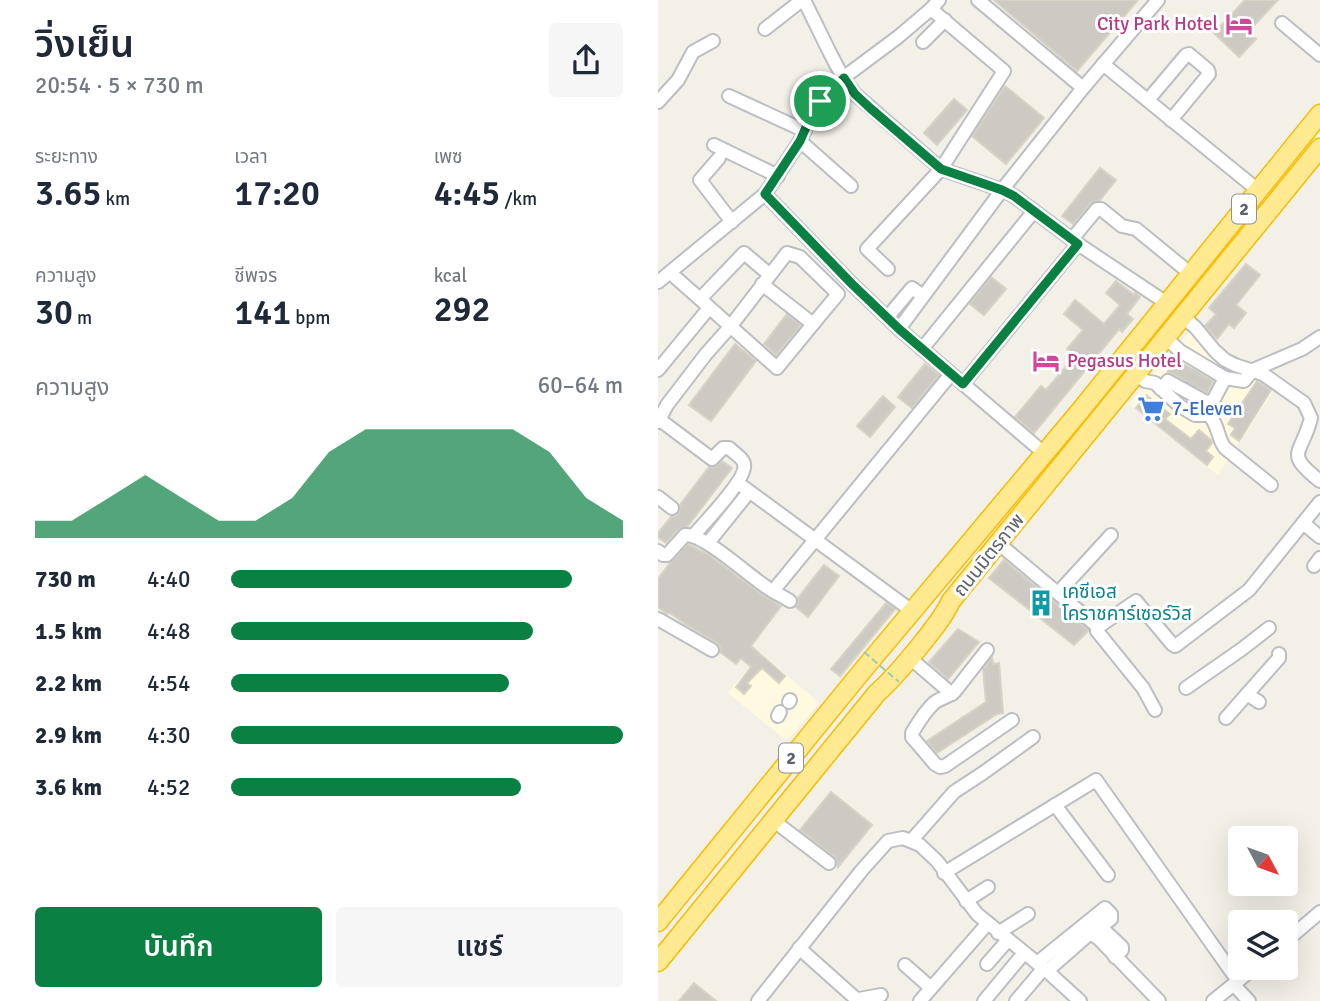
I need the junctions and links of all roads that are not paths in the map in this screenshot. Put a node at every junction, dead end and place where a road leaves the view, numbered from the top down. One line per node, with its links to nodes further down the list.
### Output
1 (803, 0): 7 (street); 12 (street)
2 (978, 0): 13 (street)
3 (1158, 0): 11 (street)
4 (935, 4): 5 (street); 12 (street)
5 (945, 20): 9 (street); 23 (street)
6 (1282, 23): 10 (street)
7 (765, 29)
8 (713, 41): 16 (street)
9 (923, 42)
10 (1320, 55)
11 (1103, 64): 13 (street); 15 (street)
12 (844, 78): 19 (street); 23 (street)
13 (1083, 88): 26 (street)
14 (729, 96): 19 (street)
15 (1147, 100): 18 (street); 18 (street)
16 (658, 103)
17 (1320, 114): 27 (highway, ถนนมิตรภาพ / 2)
18 (1171, 120): 27 (street)
19 (803, 136): 24 (street); 25 (street)
20 (714, 145): 24 (street)
21 (1320, 148): 41 (highway, ถนนมิตรภาพ / 2)
22 (719, 158): 30 (street)
23 (941, 169): 26 (street); 32 (street)
24 (778, 176): 28 (street)
25 (851, 186)
26 (1002, 190): 29 (street); 37 (street)
27 (1259, 191): 33 (highway, ถนนมิตรภาพ / 2)
28 (765, 194): 30 (street); 44 (street)
29 (1034, 211): 31 (street); 47 (street)
30 (732, 222): 36 (street)
31 (1075, 242): 33 (street); 39 (street); 53 (street)
32 (888, 269)
33 (1191, 274): 39 (highway, ถนนมิตรภาพ / 2)
34 (675, 277): 38 (street)
35 (766, 279): 38 (street); 42 (street); 42 (street); 43 (street)
36 (658, 282)
37 (923, 296): 40 (street); 44 (street)
38 (704, 303): 43 (street); 48 (street)
39 (1168, 304): 41 (highway); 59 (highway, ถนนมิตรภาพ / 2)
40 (891, 313)
41 (1183, 317): 46 (highway, ถนนมิตรภาพ / 2); 49 (street)
42 (813, 324): 43 (street)
43 (730, 327): 55 (street)
44 (899, 329): 47 (street)
45 (1320, 337): 49 (street)
46 (1166, 338): 51 (highway, ถนนมิตรภาพ / 2); 52 (street)
47 (922, 349): 50 (street)
48 (658, 370)
49 (1253, 370): 52 (street); 60 (street)
50 (951, 374): 53 (street); 71 (street)
51 (1137, 374): 54 (street); 73 (highway, ถนนมิตรภาพ / 2)
52 (1225, 378): 56 (street)
53 (963, 384): 59 (street)
54 (1161, 389): 56 (street); 57 (street)
55 (662, 401): 58 (street)
56 (1213, 401): 57 (street)
57 (1209, 415): 62 (street)
58 (659, 421): 61 (street)
59 (1045, 454): 78 (highway, ถนนมิตรภาพ / 2)
60 (1320, 481)
61 (738, 483): 63 (street); 68 (street)
62 (1271, 485)
63 (749, 492): 71 (street); 72 (street)
64 (658, 497): 66 (street)
65 (1320, 502): 67 (street)
66 (672, 508)
67 (1303, 523): 70 (street); 80 (street)
68 (694, 535): 72 (street); 74 (street)
69 (1111, 535): 76 (street)
70 (1320, 537)
71 (816, 540): 75 (street); 78 (street)
72 (708, 543): 75 (street)
73 (998, 543): 76 (street); 85 (highway, ถนนมิตรภาพ / 2)
74 (658, 551)
75 (773, 591): 77 (street)
76 (1058, 593): 80 (street)
77 (790, 601)
78 (912, 611): 86 (highway, ถนนมิตรภาพ / 2)
79 (658, 619): 82 (street)
80 (1098, 627): 91 (street)
81 (1269, 628): 87 (street)
82 (712, 650)
83 (987, 650): 88 (street)
84 (1279, 654): 89 (street)
85 (910, 658): 88 (street); 96 (highway, ถนนมิตรภาพ / 2)
86 (858, 676): 105 (highway, ถนนมิตรภาพ / 2); 111 (highway)
87 (1186, 688)
88 (952, 694): 93 (street)
89 (1247, 694): 90 (street); 92 (street)
90 (1259, 702)
91 (1155, 710)
92 (1226, 718)
93 (1012, 720)
94 (1033, 737): 97 (street)
95 (1055, 805): 99 (street); 100 (street); 121 (street)
96 (774, 821): 98 (street); 116 (highway, ถนนมิตรภาพ / 2)
97 (911, 841): 99 (street); 112 (street)
98 (829, 863)
99 (944, 873): 102 (street)
100 (1108, 875)
101 (988, 887): 102 (street)
102 (966, 901): 106 (street)
103 (1320, 912): 108 (street)
104 (1028, 914): 110 (street)
105 (658, 922)
106 (988, 923): 110 (street); 122 (street)
107 (1100, 927): 109 (street); 113 (street); 115 (street)
108 (1298, 931)
109 (1088, 935): 113 (street); 115 (street)
110 (1003, 937): 114 (street); 117 (street)
111 (658, 938)
112 (800, 948): 123 (street); 125 (street)
113 (1060, 952): 119 (street)
114 (1024, 953): 119 (street); 127 (street)
115 (1115, 957): 129 (street)
116 (658, 962)
117 (987, 964)
118 (905, 965): 122 (street)
119 (1043, 968): 124 (street); 128 (street)
120 (1240, 980): 121 (street)
121 (1236, 983): 130 (street); 131 (street)
122 (931, 988): 126 (street)
123 (881, 995)
124 (1078, 1000)
125 (758, 1001)
126 (920, 1001)
127 (984, 1001)
128 (1016, 1001)
129 (1159, 1001)
130 (1213, 1001)
131 (1249, 1001)

